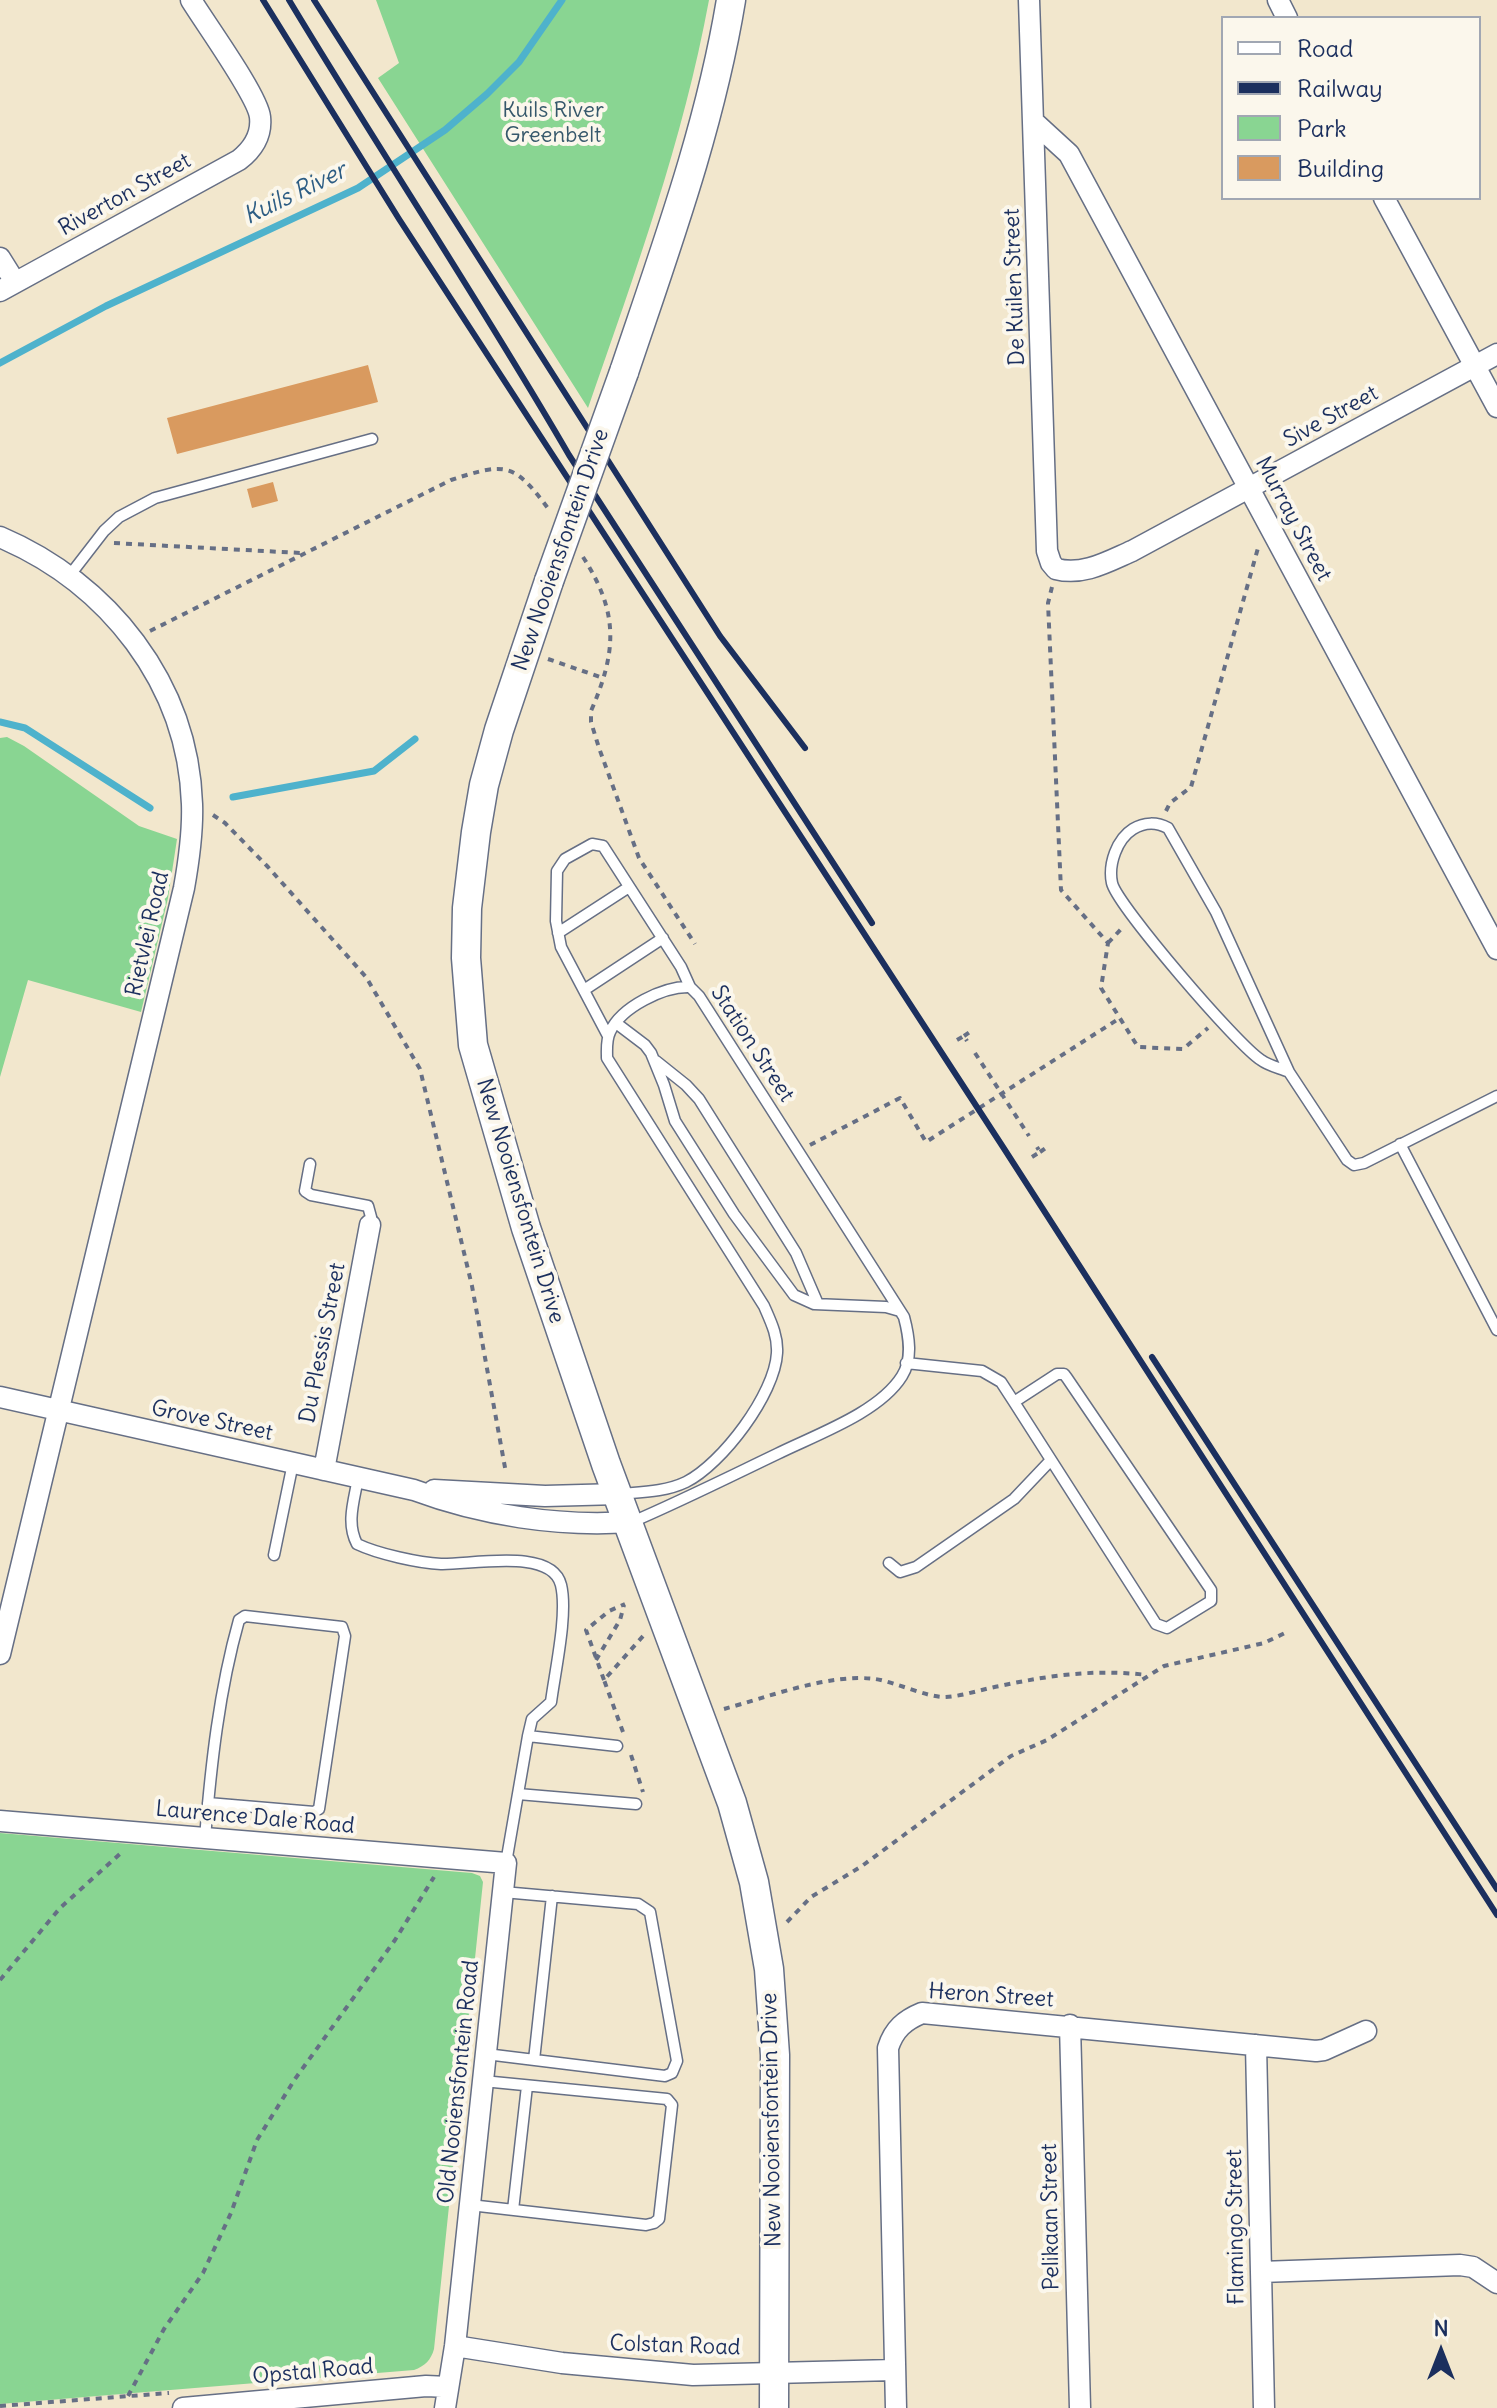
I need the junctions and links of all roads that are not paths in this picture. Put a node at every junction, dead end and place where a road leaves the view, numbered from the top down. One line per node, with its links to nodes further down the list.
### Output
1 (191, 0): 7 (street, Riverton Street)
2 (731, 0): 42 (street, New Nooiensfontein Drive, bridge)
3 (1029, 0): 4 (street, De Kuilen Street)
4 (1033, 121): 12 (street, Murray Street); 14 (street, De Kuilen Street)
5 (1385, 200): 9 (street)
6 (0, 258): 7 (street)
7 (8, 286)
8 (1497, 354): 9 (street, Sive Street)
9 (1475, 366): 10 (street); 12 (street, Sive Street)
10 (1497, 407)
11 (372, 439): 15 (lane)
12 (1250, 489): 14 (street, Sive Street); 19 (street, Murray Street)
13 (0, 537): 15 (street, Rietvlei Road)
14 (1056, 569)
15 (70, 575): 36 (street, Rietvlei Road)
16 (629, 887): 17 (lane); 17 (lane); 18 (lane)
17 (558, 933): 21 (lane)
18 (663, 938): 20 (lane); 21 (lane)
19 (1497, 949)
20 (690, 987): 22 (lane, Station Street); 31 (lane, Station Street)
21 (584, 990): 23 (lane)
22 (616, 1023): 23 (lane, Station Street); 24 (lane)
23 (608, 1036): 42 (lane)
24 (654, 1060): 30 (lane); 30 (lane)
25 (1289, 1072): 25 (lane); 27 (lane)
26 (1497, 1096): 27 (lane)
27 (1400, 1144): 32 (lane)
28 (310, 1164): 29 (lane)
29 (370, 1225): 39 (street, Du Plessis Street)
30 (818, 1304): 31 (lane)
31 (901, 1312): 33 (lane, Station Street)
32 (1496, 1325)
33 (906, 1363): 35 (lane); 43 (lane)
34 (0, 1397): 36 (street, Grove Street)
35 (1014, 1402): 37 (lane); 37 (lane)
36 (58, 1411): 38 (street, Grove Street); 46 (street, Rietvlei Road)
37 (1051, 1460): 45 (lane)
38 (293, 1463): 39 (street, Grove Street); 44 (lane)
39 (324, 1470): 40 (street, Grove Street)
40 (358, 1478): 41 (street, Grove Street); 47 (lane)
41 (414, 1490): 42 (street, Grove Street); 43 (street, Grove Street)
42 (619, 1494): 43 (street, New Nooiensfontein Drive)
43 (630, 1522): 70 (street, New Nooiensfontein Drive)
44 (274, 1555)
45 (889, 1563)
46 (0, 1654)
47 (528, 1736): 48 (lane); 49 (lane, Old Nooiensfontein Road)
48 (617, 1746)
49 (518, 1794): 51 (lane); 54 (lane, Old Nooiensfontein Road)
50 (208, 1803): 50 (lane); 53 (lane)
51 (636, 1804)
52 (0, 1821): 53 (street, Laurence Dale Road)
53 (205, 1838): 54 (street, Laurence Dale Road)
54 (506, 1863): 55 (street, Old Nooiensfontein Road)
55 (503, 1892): 56 (lane); 60 (street, Old Nooiensfontein Road)
56 (552, 1896): 61 (lane); 61 (lane)
57 (1070, 2025): 59 (street, Heron Street); 69 (street, Heron Street); 75 (street, Pelikaan Street)
58 (1366, 2031): 59 (street, Heron Street)
59 (1256, 2045): 66 (street, Flamingo Street)
60 (486, 2054): 61 (lane); 62 (street, Old Nooiensfontein Road)
61 (534, 2060)
62 (483, 2081): 63 (lane); 64 (street, Old Nooiensfontein Road)
63 (527, 2086): 65 (lane); 65 (lane)
64 (470, 2205): 65 (lane); 68 (street, Old Nooiensfontein Road)
65 (513, 2210)
66 (1261, 2272): 67 (street); 76 (street, Flamingo Street)
67 (1497, 2283)
68 (455, 2346): 70 (street, Colstan Road); 71 (street, Old Nooiensfontein Road)
69 (894, 2370): 70 (street, Colstan Road); 74 (street, Heron Street)
70 (774, 2372): 73 (street, New Nooiensfontein Drive)
71 (447, 2398): 72 (street, Opstal Road)
72 (178, 2400)
73 (774, 2408)
74 (896, 2408)
75 (1080, 2408)
76 (1264, 2408)

